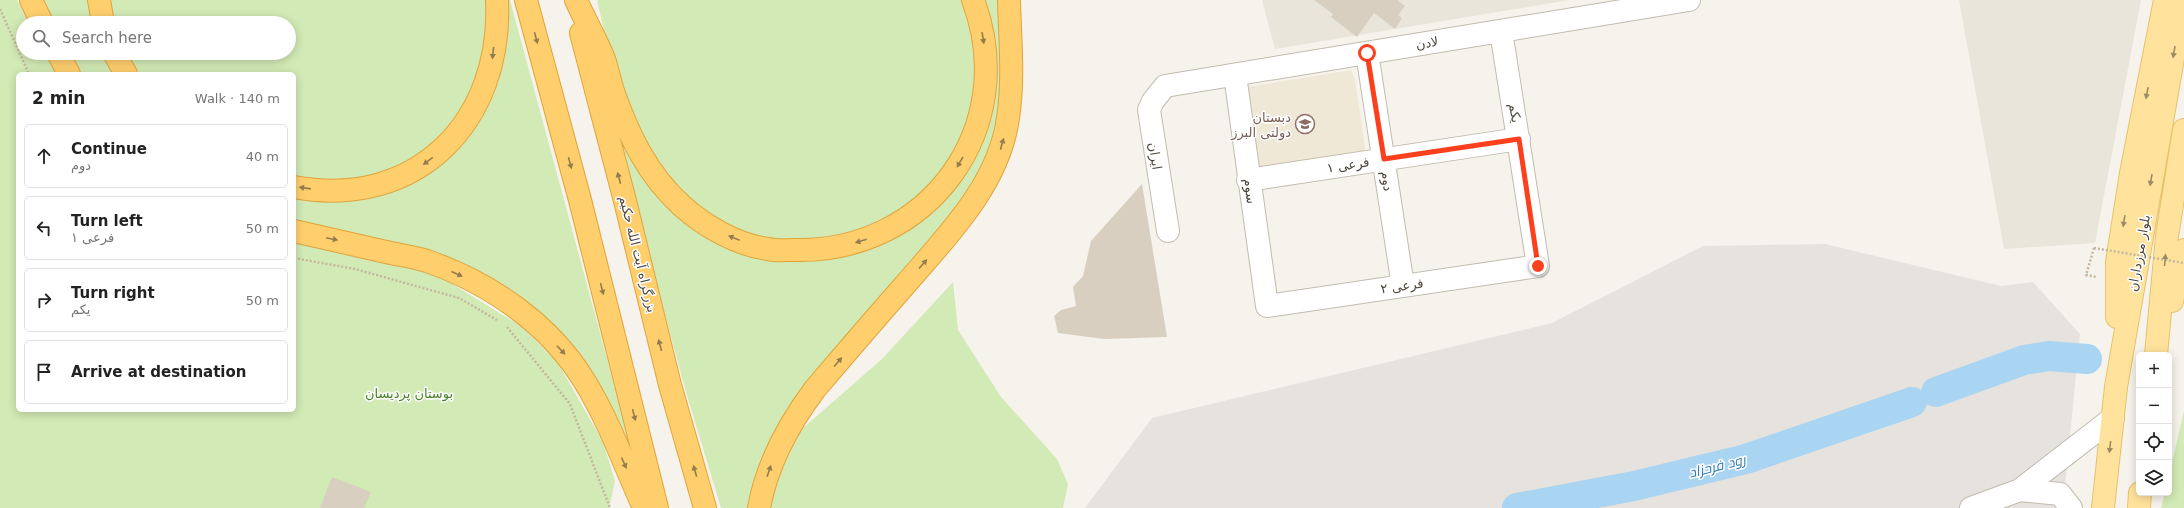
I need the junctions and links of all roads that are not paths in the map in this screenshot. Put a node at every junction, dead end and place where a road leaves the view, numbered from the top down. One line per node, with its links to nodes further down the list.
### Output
1 (31, 0): 12 (highway)
2 (99, 0): 13 (highway)
3 (497, 0): 26 (highway, one-way to 26)
4 (526, 0): 40 (highway, one-way to 40)
5 (572, 0): 41 (highway, بزرگراه آیت الله حکیم, one-way to 5)
6 (576, 0): 7 (highway, one-way to 6)
7 (973, 0)
8 (1009, 0): 42 (highway, one-way to 8)
9 (1689, 0): 14 (street, لادن)
10 (2165, 0): 35 (main road, one-way to 35)
11 (2183, 0): 35 (main road, بلوار مرزداران, one-way to 35)
12 (39, 16)
13 (102, 16)
14 (1501, 31): 15 (street, لادن); 23 (street, یکم)
15 (1367, 53): 20 (street, لادن); 24 (street, دوم)
16 (62, 60): 18 (highway)
17 (118, 60): 19 (highway)
18 (68, 72)
19 (125, 72)
20 (1235, 75): 21 (street, لادن); 25 (street, سوم)
21 (1165, 86): 28 (street, ایران)
22 (2184, 130): 33 (main road, بلوار مرزداران, one-way to 22)
23 (1519, 139): 24 (street, فرعی ۱); 30 (street, یکم)
24 (1384, 159): 25 (street, فرعی ۱); 31 (street, دوم)
25 (1248, 180): 32 (street, سوم)
26 (296, 187)
27 (296, 231): 39 (highway, one-way to 39)
28 (1168, 231)
29 (2184, 250): 34 (main road)
30 (1538, 266): 31 (street, فرعی ۲)
31 (1403, 286): 32 (street, فرعی ۲)
32 (1267, 306)
33 (2156, 352)
34 (2161, 352)
35 (2116, 387): 36 (main road, بلوار مرزداران)
36 (2113, 418): 37 (street); 45 (main road, بلوار مرزداران, one-way to 45)
37 (2020, 490): 43 (street); 44 (street)
38 (2140, 496): 46 (main road)
39 (644, 508)
40 (657, 508)
41 (705, 508)
42 (759, 508)
43 (1971, 508)
44 (2071, 508)
45 (2103, 508)
46 (2139, 508)

